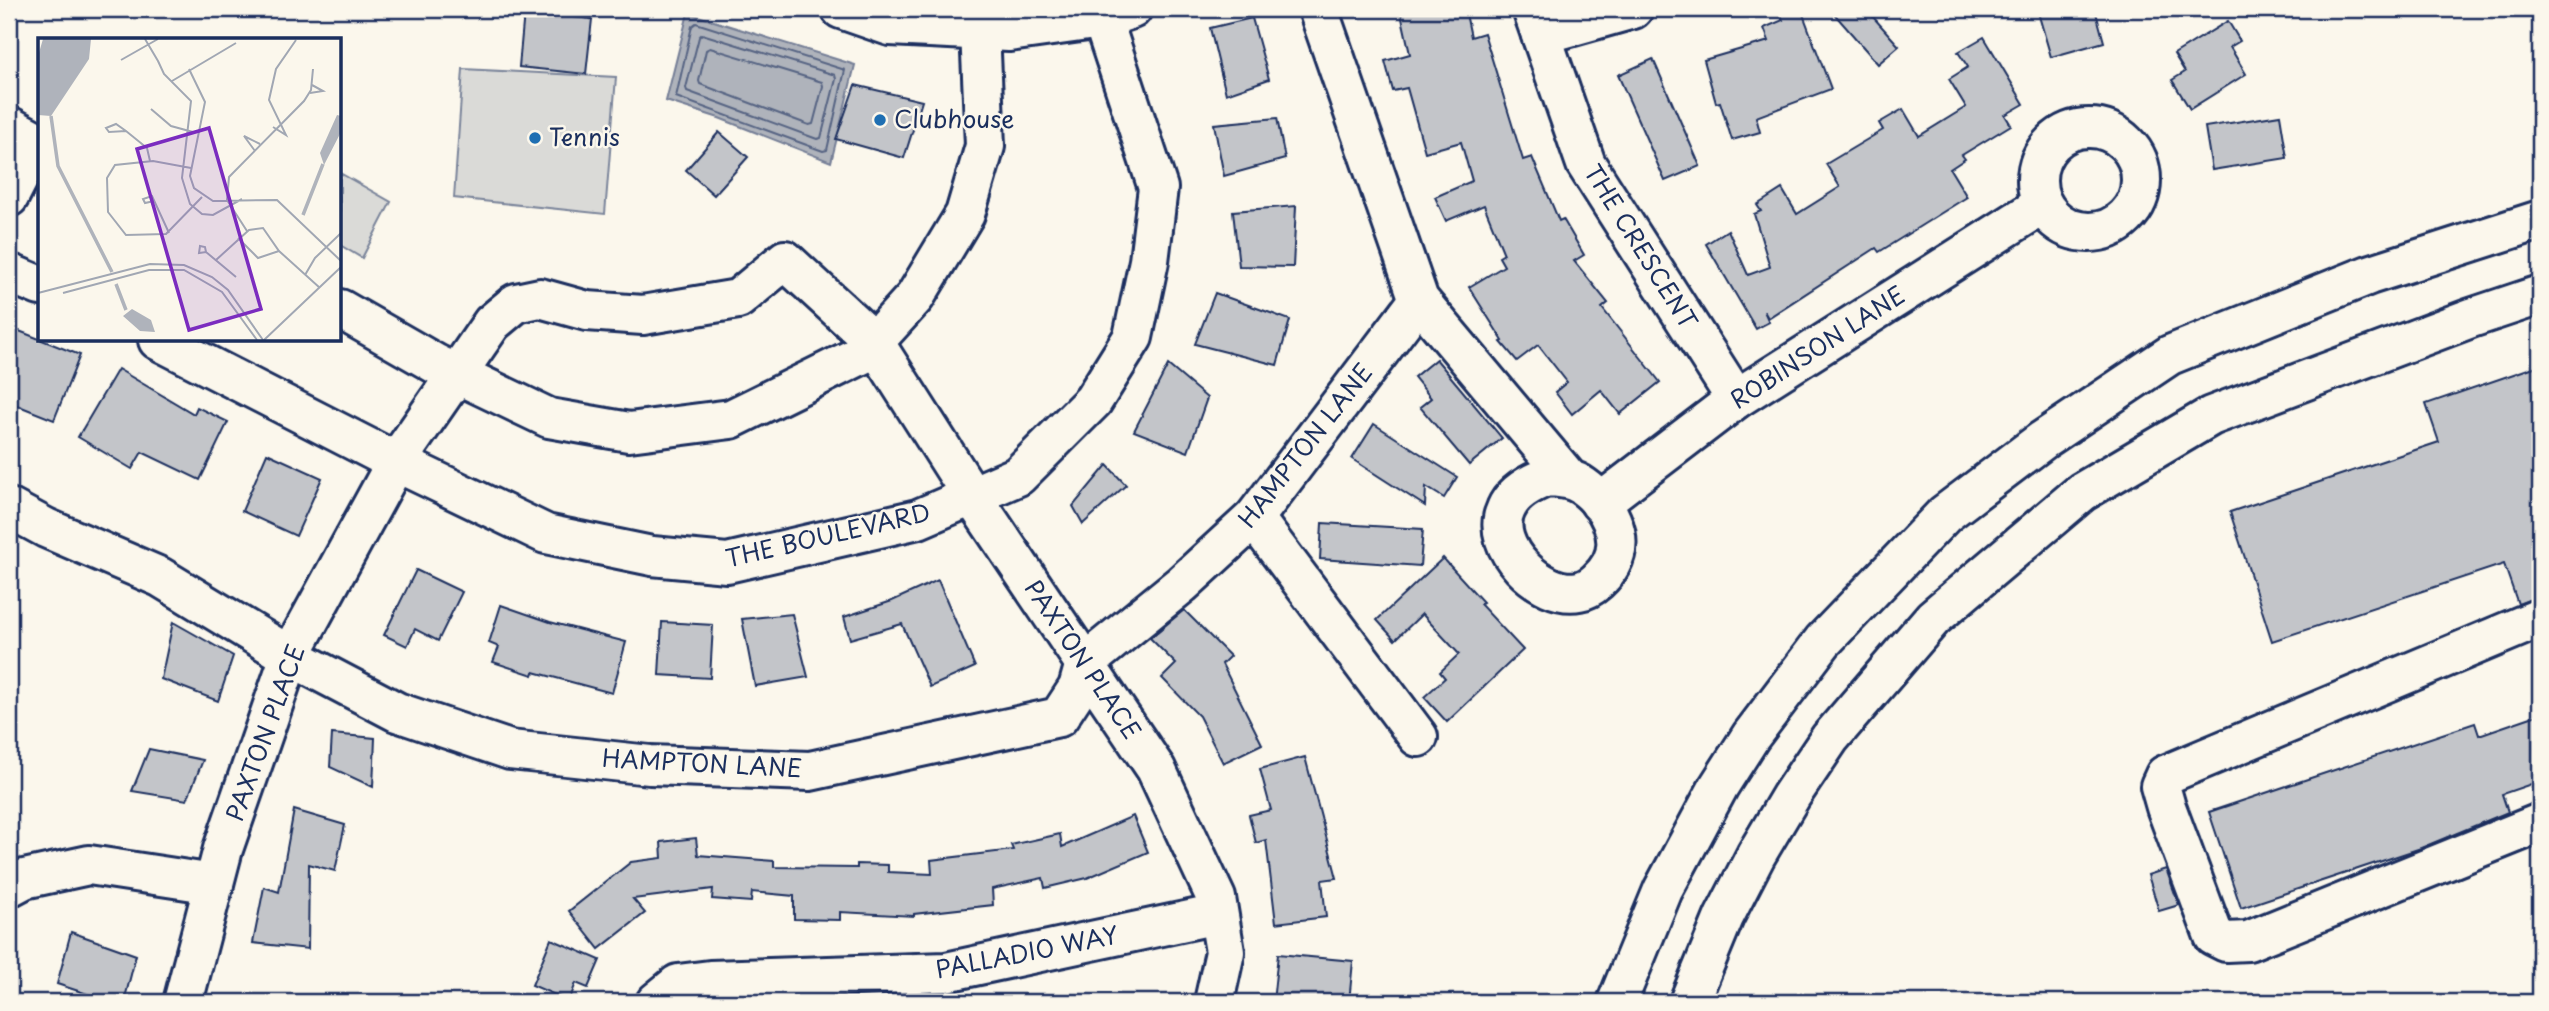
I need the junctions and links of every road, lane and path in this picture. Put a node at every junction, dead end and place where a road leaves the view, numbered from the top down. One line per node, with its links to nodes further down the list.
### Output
1 (841, 9): 5 (street)
2 (1318, 9): 14 (street)
3 (1633, 9): 6 (street)
4 (1111, 12): 5 (street); 22 (street, THE BOULEVARD)
5 (982, 20): 17 (street)
6 (1537, 22): 19 (street, THE CRESCENT)
7 (29, 137): 8 (street)
8 (9, 197)
9 (2042, 205): 19 (street, ROBINSON LANE)
10 (2540, 220): 38 (street)
11 (9, 273): 12 (street)
12 (38, 285)
13 (2540, 295): 39 (street)
14 (1419, 300): 21 (street); 25 (street, HAMPTON LANE)
15 (341, 310): 18 (street)
16 (160, 341): 20 (street, THE BOULEVARD)
17 (874, 342): 18 (street); 18 (street, PAXTON PLACE); 22 (street, PAXTON PLACE)
18 (456, 373): 20 (street, PAXTON PLACE)
19 (1736, 399): 23 (street, ROBINSON LANE)
20 (396, 462): 22 (street, THE BOULEVARD); 27 (street, PAXTON PLACE)
21 (1569, 479): 23 (street); 23 (street)
22 (972, 496): 28 (street, PAXTON PLACE)
23 (1601, 503)
24 (9, 508): 27 (street, HAMPTON LANE)
25 (1254, 518): 28 (street, HAMPTON LANE); 29 (street)
26 (2540, 618): 30 (street)
27 (290, 656): 28 (street, HAMPTON LANE); 31 (street, PAXTON PLACE)
28 (1085, 663): 33 (street, PAXTON PLACE)
29 (1418, 737)
30 (2540, 823)
31 (214, 884): 32 (street); 35 (street, PAXTON PLACE)
32 (9, 887)
33 (1218, 914): 34 (street, PALLADIO WAY); 37 (street, PAXTON PLACE)
34 (750, 991): 36 (street, PALLADIO WAY)
35 (183, 1002)
36 (656, 1002)
37 (1214, 1002)
38 (1616, 1002)
39 (1689, 1002)

